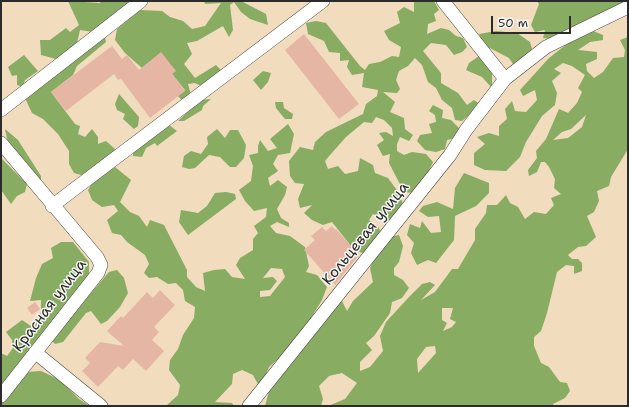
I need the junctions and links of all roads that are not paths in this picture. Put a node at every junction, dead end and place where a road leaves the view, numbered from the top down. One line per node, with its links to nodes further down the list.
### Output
1 (141, 1): 6 (street)
2 (323, 1): 8 (street)
3 (443, 1): 5 (street)
4 (628, 7): 5 (street, Кольцевая улица)
5 (505, 79): 12 (street, Кольцевая улица)
6 (1, 110)
7 (1, 142): 8 (street, Красная улица)
8 (52, 206): 9 (street, Красная улица)
9 (36, 353): 10 (street, Красная улица); 11 (street)
10 (1, 396)
11 (100, 406)
12 (249, 406)

